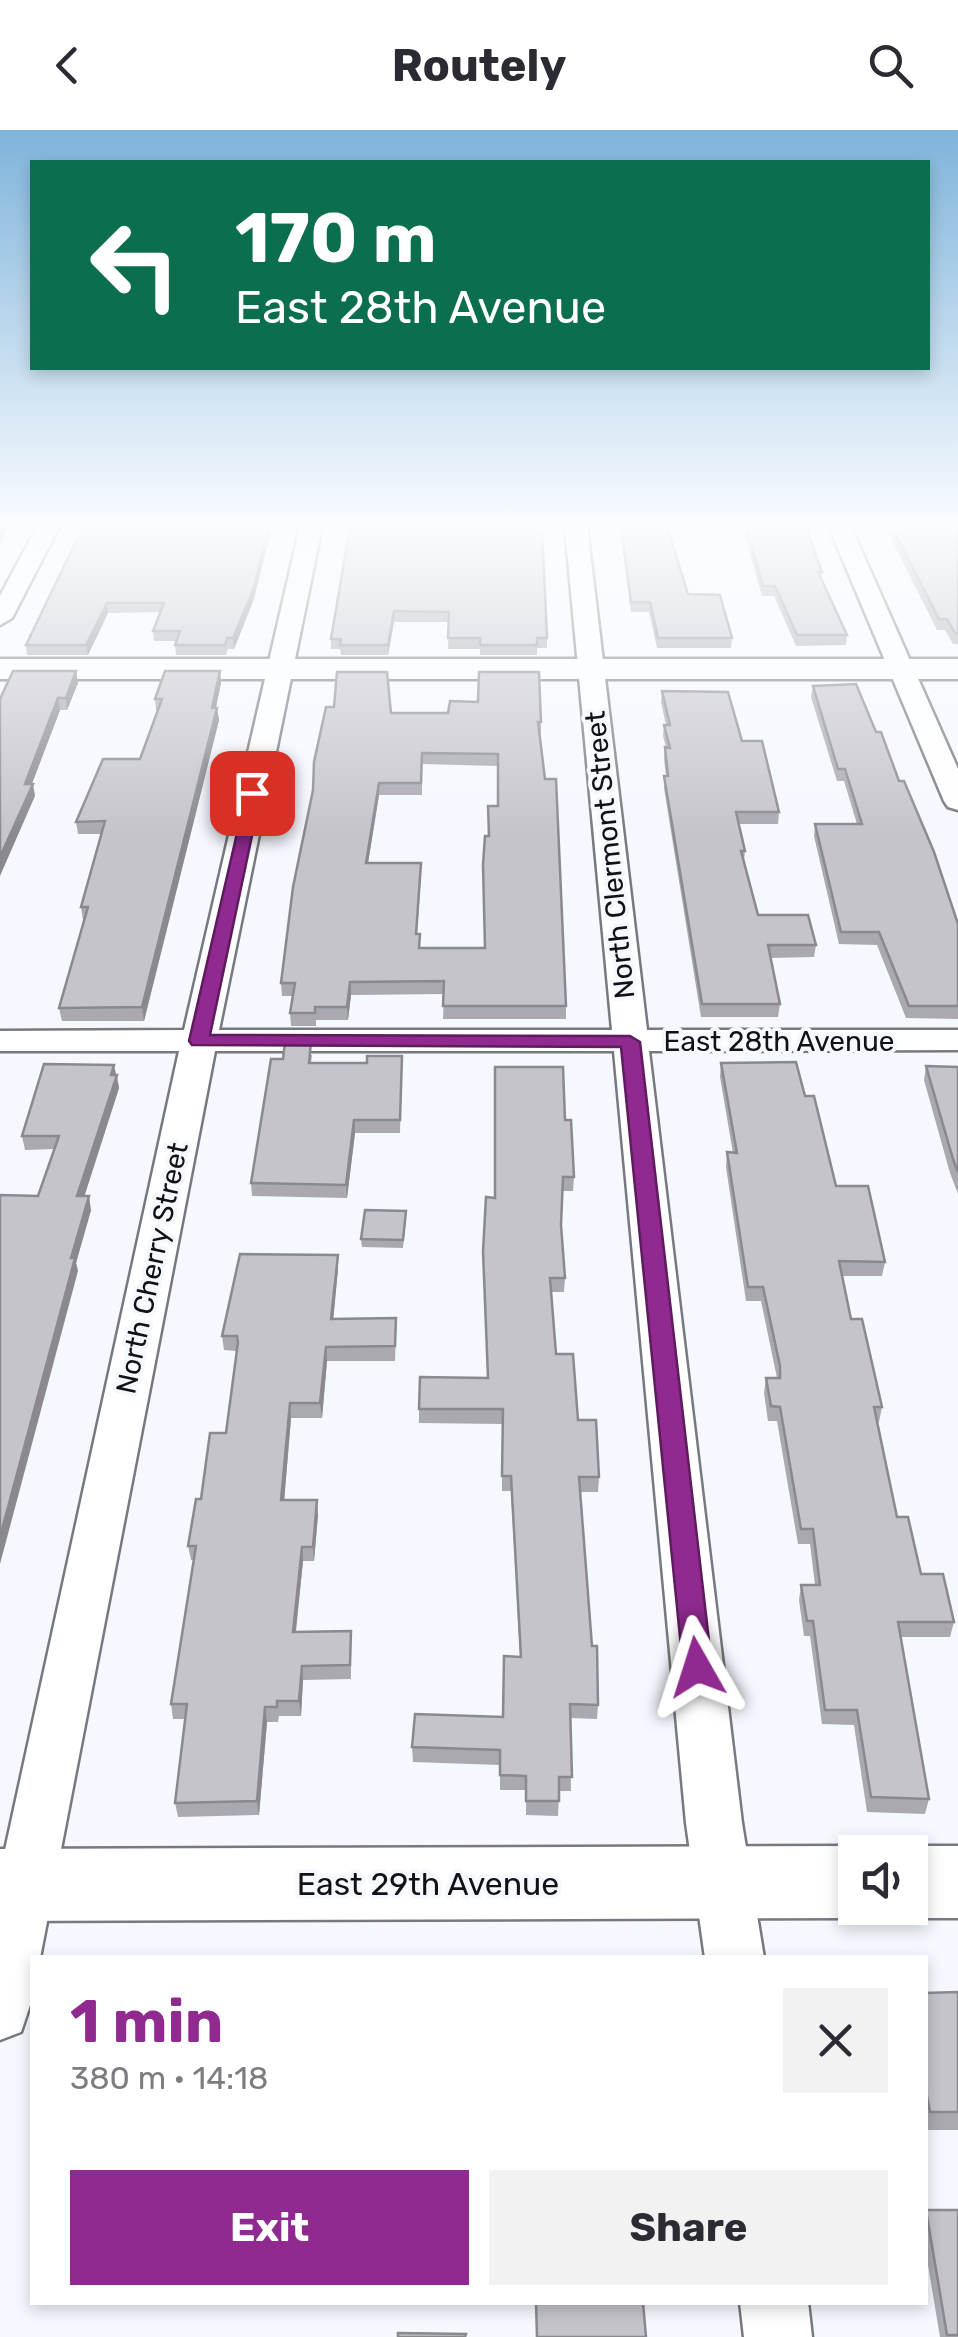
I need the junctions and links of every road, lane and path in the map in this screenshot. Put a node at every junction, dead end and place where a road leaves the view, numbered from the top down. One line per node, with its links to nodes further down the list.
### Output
1 (289, 630): 6 (street, North Cherry Street)
2 (586, 630): 7 (street, North Clermont Street)
3 (885, 630): 4 (street)
4 (902, 668): 5 (street); 7 (street); 9 (street)
5 (958, 668)
6 (280, 669): 7 (street); 8 (street); 12 (street, North Cherry Street)
7 (590, 669): 13 (street, North Clermont Street)
8 (0, 670)
9 (958, 802)
10 (958, 1040): 13 (street, East 28th Avenue)
11 (0, 1041): 12 (street, East 28th Avenue)
12 (199, 1041): 13 (street, East 28th Avenue); 18 (street, North Cherry Street)
13 (630, 1042): 17 (street, North Clermont Street)
14 (838, 1882): 17 (street, East 29th Avenue)
15 (928, 1882): 16 (street)
16 (958, 1882)
17 (724, 1883): 18 (street, East 29th Avenue); 19 (street, North Clermont Street)
18 (13, 1885): 20 (street, North Cherry Street)
19 (735, 1955)
20 (0, 2010)
21 (774, 2305): 22 (street)
22 (778, 2337)

